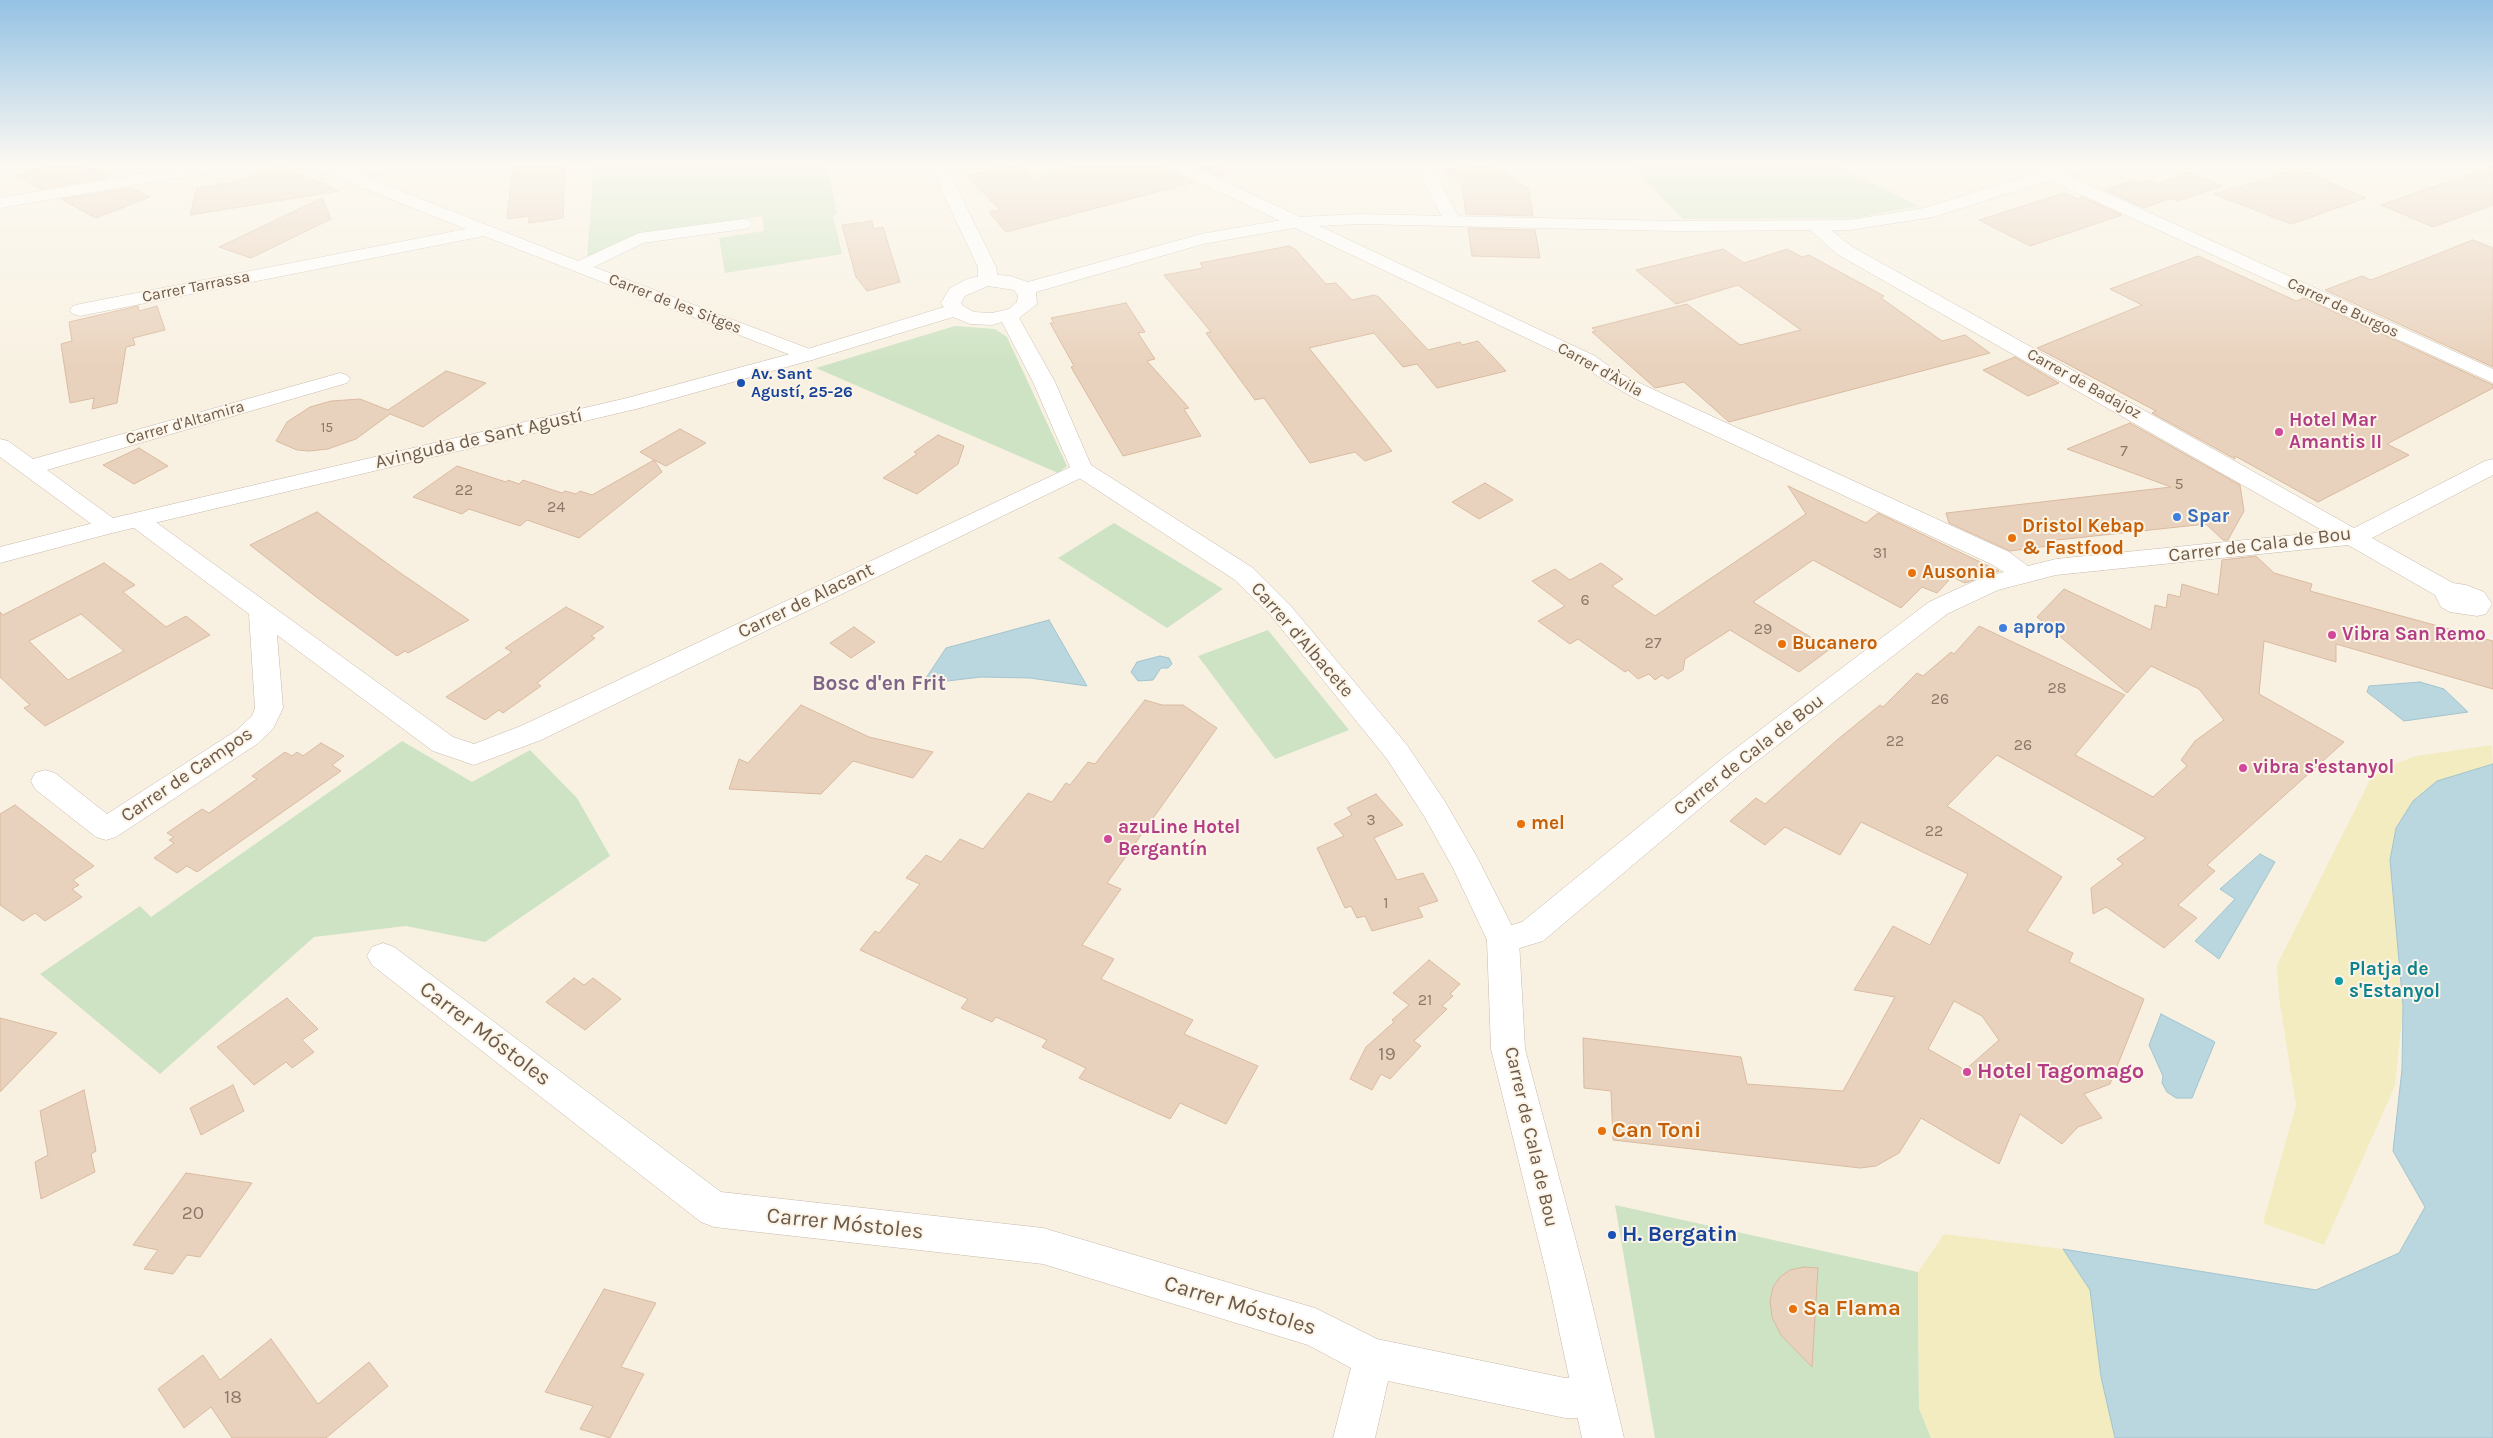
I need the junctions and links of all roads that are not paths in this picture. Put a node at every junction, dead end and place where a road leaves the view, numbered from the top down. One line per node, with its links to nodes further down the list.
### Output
1 (483, 231): 12 (street, Carrer Tarrassa)
2 (492, 231): 9 (street, Carrer de les Sitges)
3 (690, 231): 9 (street)
4 (969, 231): 10 (street)
5 (1243, 231): 11 (street)
6 (1318, 231): 26 (street, Carrer d'Àvila)
7 (1821, 231): 24 (street, Carrer de Badajoz)
8 (2176, 231): 16 (street, Carrer de Burgos)
9 (580, 267): 15 (street, Carrer de les Sitges)
10 (988, 280): 11 (street); 13 (street)
11 (1025, 289): 14 (street)
12 (80, 310)
13 (954, 310): 14 (street); 15 (street, Avinguda de Sant Agustí)
14 (1007, 316): 21 (street)
15 (808, 355): 22 (street, Avinguda de Sant Agustí)
16 (2493, 377)
17 (340, 379): 20 (street, Carrer d'Altamira)
18 (0, 446): 20 (street)
19 (2493, 466): 24 (street, Carrer de Cala de Bou)
20 (31, 467): 23 (street)
21 (1081, 469): 28 (street, Carrer de Alacant); 30 (street, Carrer d'Albacete)
22 (138, 520): 23 (street, Avinguda de Sant Agustí); 28 (street)
23 (109, 526): 25 (street, Avinguda de Sant Agustí)
24 (2354, 537): 26 (street, Carrer de Cala de Bou); 27 (street, Carrer de Badajoz)
25 (0, 555)
26 (2024, 575): 30 (street, Carrer de Cala de Bou)
27 (2485, 612)
28 (262, 613): 29 (street, Carrer de Campos)
29 (46, 781)
30 (1503, 940): 33 (street, Carrer de Cala de Bou)
31 (383, 956): 32 (street, Carrer Móstoles)
32 (1373, 1358): 33 (street, Carrer Móstoles); 34 (street)
33 (1594, 1398): 35 (street, Carrer de Cala de Bou)
34 (1354, 1438)
35 (1603, 1438)

